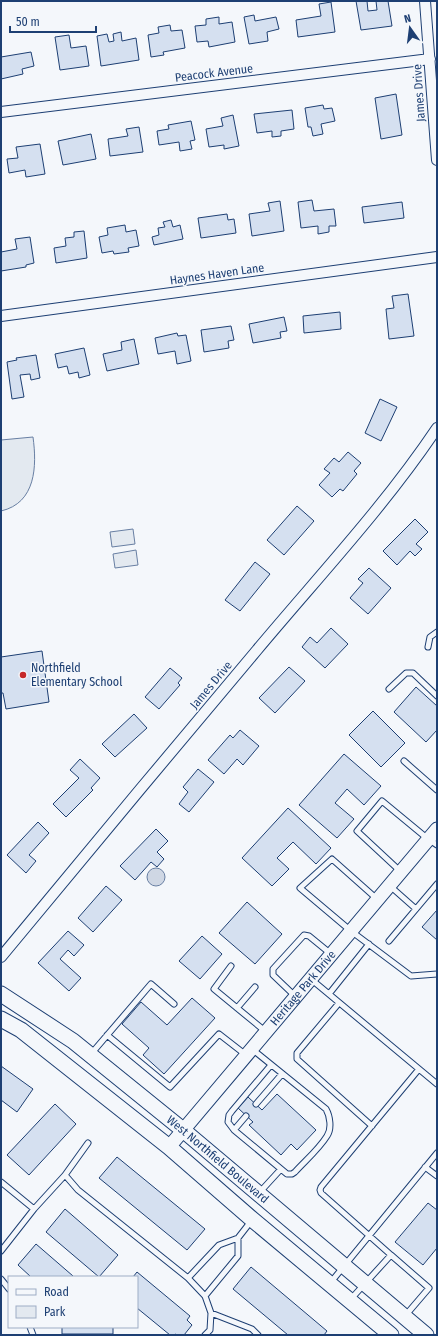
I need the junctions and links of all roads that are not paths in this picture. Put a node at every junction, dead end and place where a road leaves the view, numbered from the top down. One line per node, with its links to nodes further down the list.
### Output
1 (425, 1): 2 (street, James Drive)
2 (430, 59): 3 (street, Peacock Avenue); 4 (street, James Drive)
3 (1, 112)
4 (437, 160)
5 (437, 257): 6 (street, Haynes Haven Lane)
6 (1, 316)
7 (437, 428): 25 (street, James Drive)
8 (437, 632): 9 (lane)
9 (428, 647)
10 (389, 688): 11 (lane)
11 (437, 696)
12 (404, 761): 13 (lane)
13 (437, 790)
14 (437, 829): 15 (street, Heritage Park Drive)
15 (433, 842): 16 (street, Heritage Park Drive); 16 (lane)
16 (401, 871): 18 (street, Heritage Park Drive)
17 (437, 884): 20 (lane)
18 (389, 886): 19 (street, Heritage Park Drive); 20 (lane)
19 (377, 899): 21 (street, Heritage Park Drive); 21 (lane)
20 (416, 909): 22 (lane)
21 (351, 931): 23 (lane); 24 (street, Heritage Park Drive)
22 (389, 941)
23 (369, 944): 27 (lane); 31 (lane)
24 (331, 954): 28 (street, Heritage Park Drive); 32 (lane)
25 (1, 957)
26 (231, 966): 35 (lane)
27 (437, 974)
28 (310, 979): 31 (lane); 32 (street, Heritage Park Drive)
29 (255, 987): 35 (lane)
30 (1, 994): 40 (main road, West Northfield Boulevard)
31 (329, 994): 33 (lane)
32 (296, 996): 37 (street, Heritage Park Drive)
33 (339, 1003): 42 (lane); 47 (lane)
34 (174, 1004): 38 (lane)
35 (237, 1008): 37 (lane)
36 (1, 1019): 51 (main road, West Northfield Boulevard)
37 (265, 1032): 39 (street, Heritage Park Drive)
38 (107, 1035): 39 (lane); 40 (lane)
39 (248, 1052): 41 (lane); 48 (street, Heritage Park Drive)
40 (90, 1054): 48 (main road, West Northfield Boulevard)
41 (271, 1065): 43 (lane); 49 (lane)
42 (419, 1069): 44 (lane); 47 (lane)
43 (282, 1074): 45 (lane); 54 (lane)
44 (437, 1084)
45 (256, 1104)
46 (246, 1116): 49 (lane)
47 (372, 1126): 61 (lane)
48 (183, 1130): 51 (street, Heritage Park Drive); 58 (main road, West Northfield Boulevard)
49 (234, 1130): 54 (lane)
50 (88, 1143): 55 (lane)
51 (168, 1147): 60 (main road, West Northfield Boulevard)
52 (437, 1153): 53 (lane)
53 (426, 1167): 56 (lane); 61 (lane)
54 (280, 1169): 58 (lane)
55 (64, 1175): 59 (lane); 66 (lane)
56 (437, 1176)
57 (1, 1182): 59 (lane)
58 (263, 1198): 60 (main road); 65 (main road, West Northfield Boulevard)
59 (34, 1209): 63 (lane)
60 (253, 1220): 62 (lane); 68 (main road, West Northfield Boulevard)
61 (369, 1235): 64 (lane); 65 (lane)
62 (238, 1238): 66 (lane); 71 (lane)
63 (1, 1251)
64 (391, 1255): 69 (lane); 74 (lane)
65 (344, 1266): 68 (lane); 69 (main road, West Northfield Boulevard)
66 (188, 1278): 71 (lane)
67 (1, 1279): 70 (lane)
68 (329, 1284): 72 (main road, West Northfield Boulevard)
69 (365, 1284): 72 (lane); 74 (main road, West Northfield Boulevard)
70 (8, 1288)
71 (205, 1296): 73 (lane)
72 (350, 1300): 77 (main road, West Northfield Boulevard)
73 (211, 1313): 75 (lane); 76 (lane)
74 (404, 1317): 78 (main road, West Northfield Boulevard)
75 (205, 1335)
76 (258, 1335)
77 (391, 1335)
78 (426, 1335)

